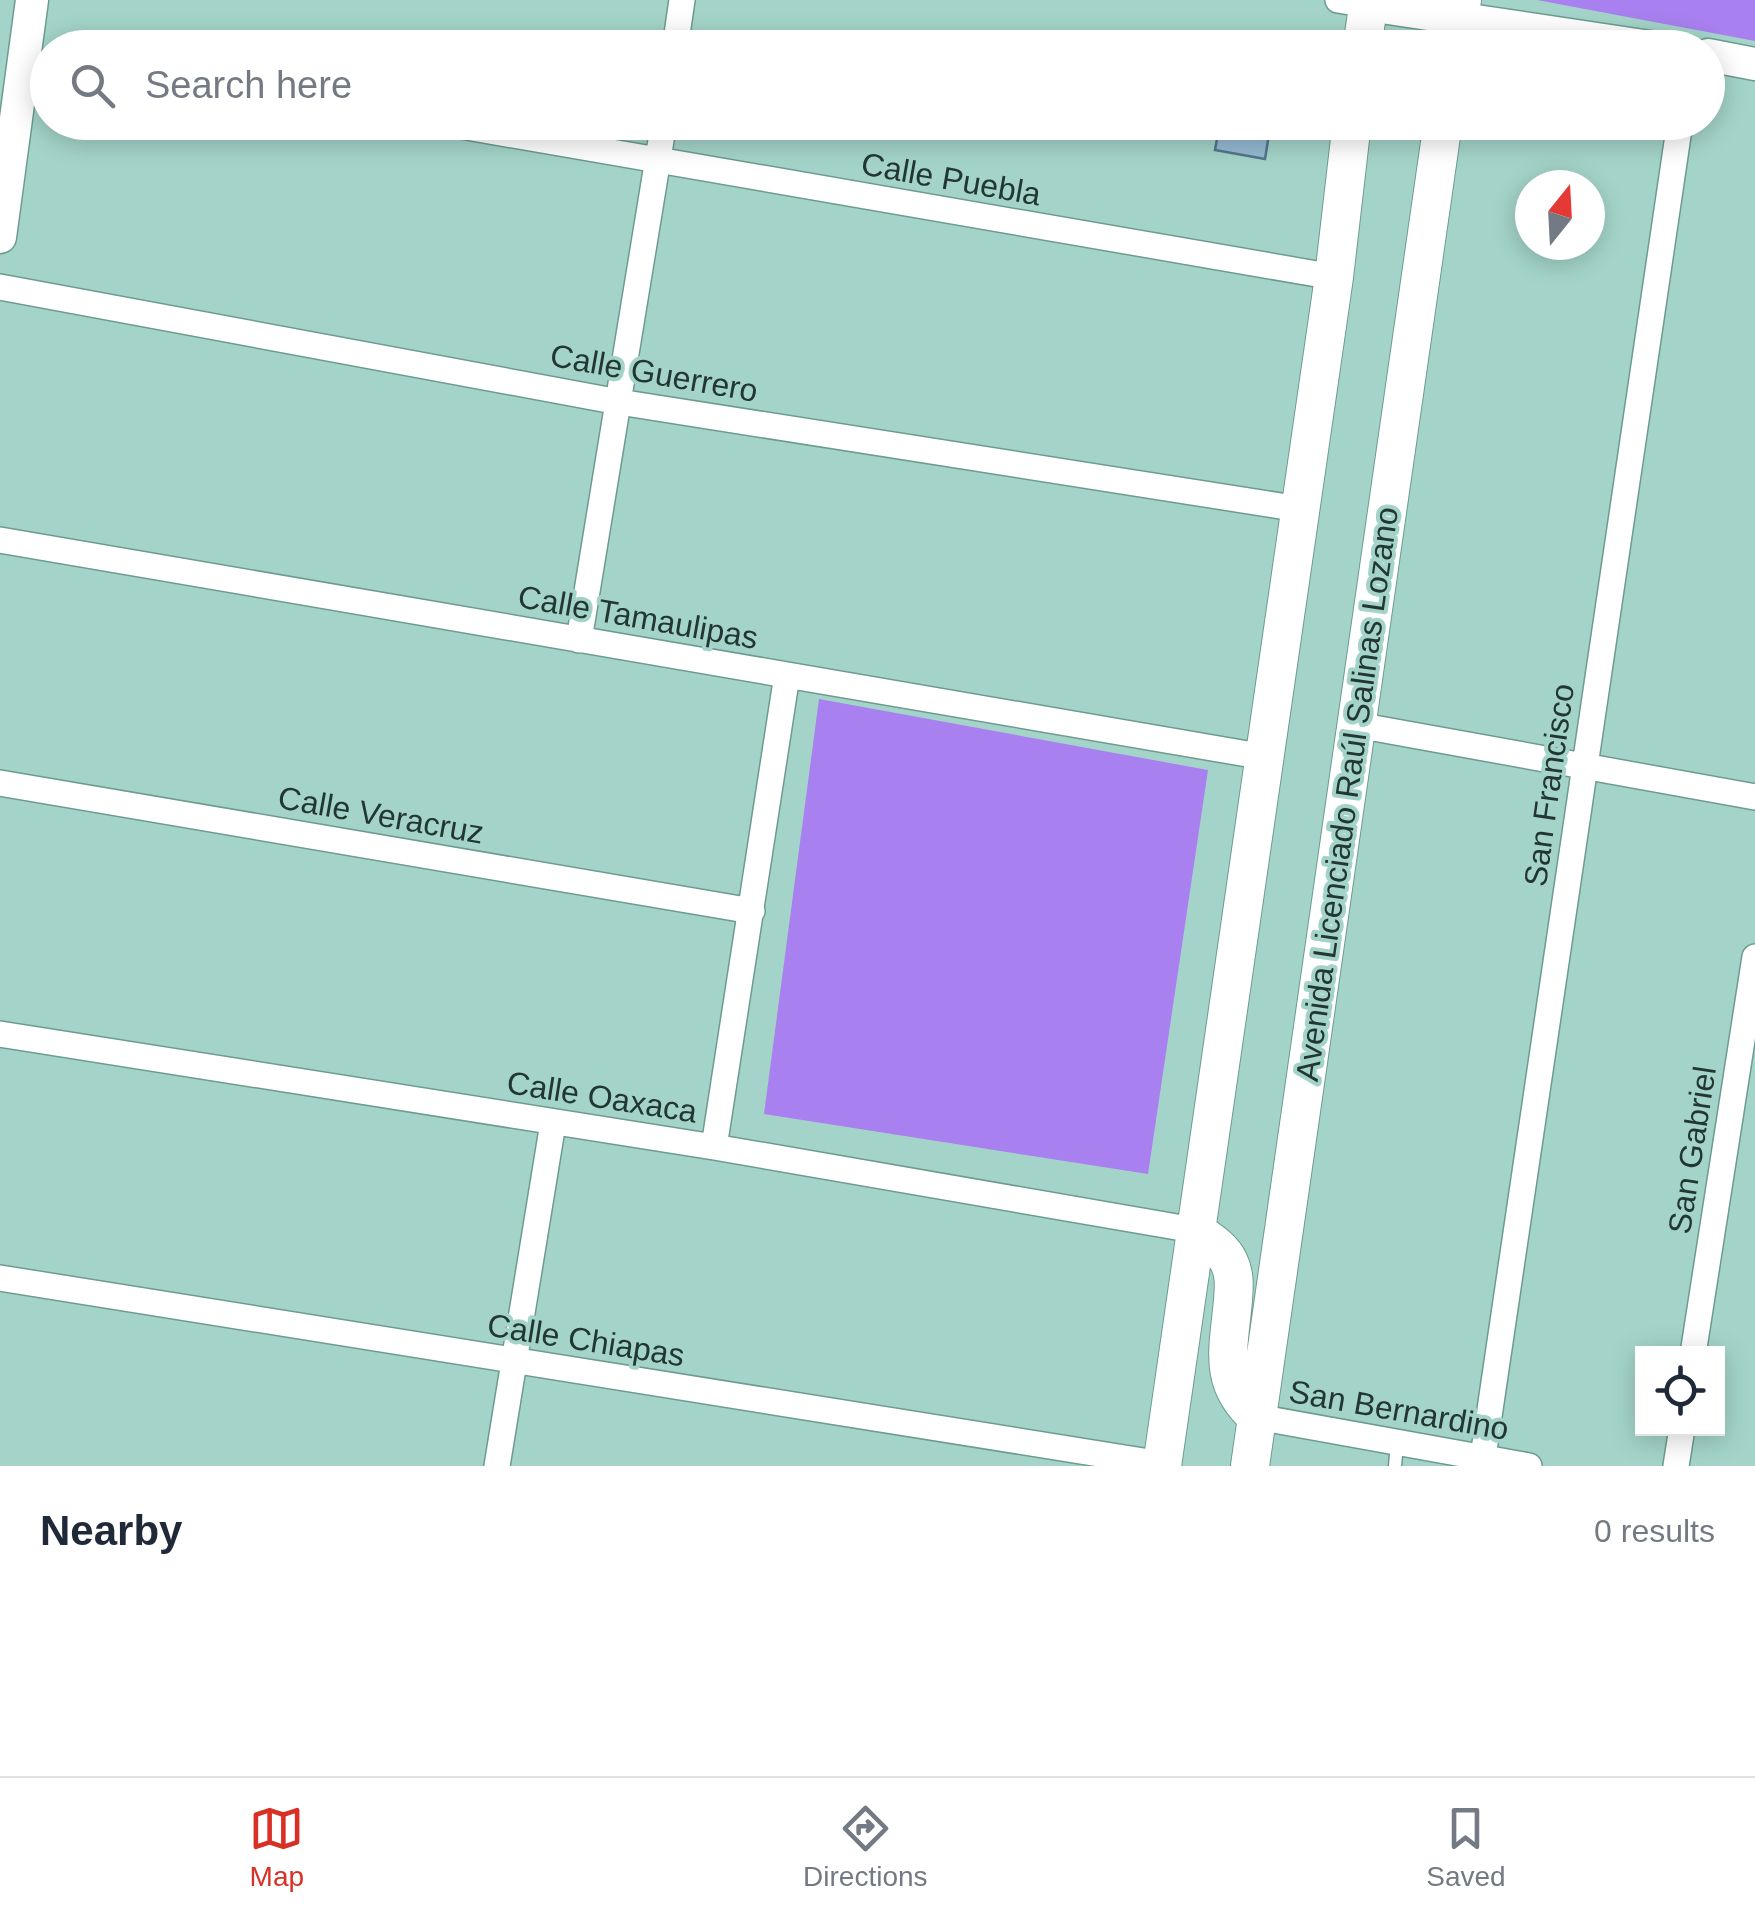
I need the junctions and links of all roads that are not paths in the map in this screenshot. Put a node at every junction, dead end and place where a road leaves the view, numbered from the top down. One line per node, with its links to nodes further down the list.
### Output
1 (32, 0): 5 (street)
2 (682, 0): 6 (street)
3 (1358, 2): 4 (street); 7 (main road)
4 (1458, 22): 8 (street)
5 (35, 30)
6 (678, 30)
7 (1360, 30)
8 (1519, 30)
9 (1725, 58): 10 (street)
10 (1755, 64)
11 (30, 85): 18 (street)
12 (537, 140): 17 (street, Calle Puebla)
13 (661, 140): 17 (street)
14 (1350, 140): 19 (main road)
15 (1440, 140): 26 (main road, Avenida Licenciado Raúl Salinas Lozano)
16 (1677, 140): 28 (street, San Francisco)
17 (658, 162): 19 (street, Calle Puebla); 21 (street)
18 (0, 236)
19 (1334, 277): 22 (main road)
20 (0, 287): 21 (street, Calle Guerrero)
21 (619, 402): 22 (street, Calle Guerrero); 24 (street)
22 (1300, 509): 27 (main road)
23 (0, 540): 24 (street, Calle Tamaulipas)
24 (578, 640): 25 (street, Calle Tamaulipas)
25 (787, 675): 27 (street, Calle Tamaulipas); 31 (street)
26 (1357, 725): 28 (street); 40 (main road, Avenida Licenciado Raúl Salinas Lozano)
27 (1265, 757): 36 (main road)
28 (1584, 766): 30 (street); 43 (street, San Francisco)
29 (0, 783): 31 (street, Calle Veracruz)
30 (1755, 797)
31 (752, 911): 35 (street)
32 (1755, 958): 38 (street, San Gabriel)
33 (0, 1034): 34 (street, Calle Oaxaca)
34 (552, 1123): 35 (street, Calle Oaxaca); 39 (street)
35 (714, 1147): 36 (street, Calle Oaxaca)
36 (1194, 1230): 40 (main road); 44 (main road)
37 (0, 1278): 39 (street, Calle Chiapas)
38 (1694, 1346)
39 (514, 1362): 44 (street, Calle Chiapas); 45 (street)
40 (1257, 1417): 42 (street, San Bernardino); 46 (main road, Avenida Licenciado Raúl Salinas Lozano)
41 (1681, 1436): 48 (street)
42 (1396, 1454): 43 (street, San Bernardino)
43 (1483, 1457): 47 (street, San Bernardino)
44 (1162, 1465)
45 (498, 1466)
46 (1250, 1466)
47 (1529, 1466)
48 (1676, 1466)

